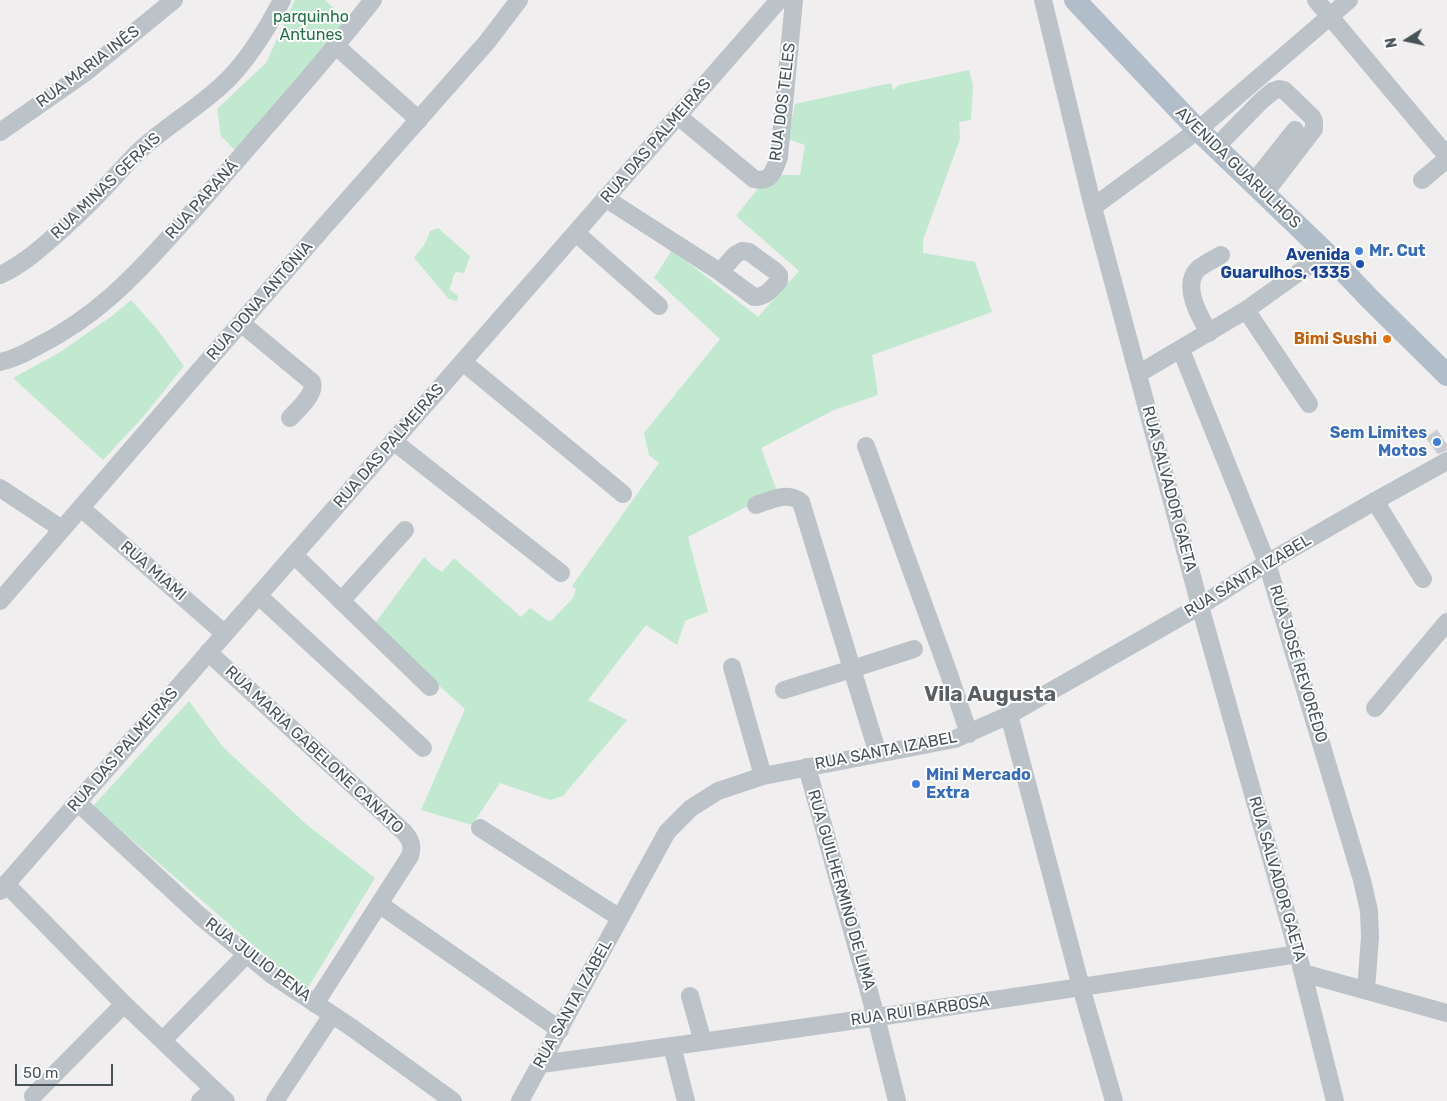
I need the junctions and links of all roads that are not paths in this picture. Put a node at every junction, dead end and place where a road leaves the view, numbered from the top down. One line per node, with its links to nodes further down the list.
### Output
1 (174, 0): 19 (street, RUA MARIA INÊS)
2 (282, 0): 30 (street, RUA MINAS GERAIS)
3 (373, 0): 14 (street, RUA PARANÁ)
4 (519, 0): 16 (street, RUA DONA ANTÔNIA)
5 (779, 0): 15 (street, RUA DAS PALMEIRAS)
6 (794, 0): 15 (street, RUA DOS TELES)
7 (1043, 0): 13 (street, RUA SALVADOR GAETA)
8 (1058, 0): 13 (street)
9 (1075, 0): 17 (main road, AVENIDA GUARULHOS)
10 (1316, 0): 12 (street)
11 (1349, 0): 12 (street)
12 (1330, 16): 17 (street); 21 (street)
13 (1048, 20): 25 (street, RUA SALVADOR GAETA)
14 (336, 46): 16 (street); 36 (street, RUA PARANÁ)
15 (678, 116): 24 (street, RUA DAS PALMEIRAS)
16 (419, 120): 33 (street, RUA DONA ANTÔNIA)
17 (1198, 130): 20 (main road, AVENIDA GUARULHOS); 25 (street)
18 (1296, 130): 23 (street)
19 (0, 132)
20 (1216, 147): 23 (main road, AVENIDA GUARULHOS); 23 (street)
21 (1447, 157): 22 (street)
22 (1422, 180)
23 (1259, 188): 27 (main road, AVENIDA GUARULHOS)
24 (605, 198): 26 (street, RUA DAS PALMEIRAS); 29 (street)
25 (1093, 207): 39 (street, RUA SALVADOR GAETA)
26 (576, 233): 31 (street); 37 (street, RUA DAS PALMEIRAS)
27 (1326, 253): 32 (street); 38 (main road, AVENIDA GUARULHOS)
28 (1221, 255): 34 (street)
29 (720, 272)
30 (0, 275)
31 (658, 306)
32 (1246, 310): 34 (street); 40 (street)
33 (241, 323): 41 (street); 49 (street, RUA DONA ANTÔNIA)
34 (1209, 333): 35 (street)
35 (1181, 350): 39 (street); 53 (street, RUA JOSÉ REVORÊDO)
36 (0, 362)
37 (463, 362): 42 (street, RUA DAS PALMEIRAS); 46 (street)
38 (1445, 369)
39 (1138, 374): 59 (street, RUA SALVADOR GAETA)
40 (1309, 404)
41 (290, 418)
42 (393, 442): 52 (street, RUA DAS PALMEIRAS); 54 (street)
43 (866, 446): 70 (street)
44 (1447, 460): 47 (street, RUA SANTA IZABEL)
45 (0, 488): 50 (street)
46 (623, 494)
47 (1375, 500): 53 (street, RUA SANTA IZABEL); 55 (street)
48 (756, 505): 65 (street)
49 (81, 508): 50 (street, RUA DONA ANTÔNIA); 61 (street, RUA MIAMI)
50 (62, 529): 57 (street, RUA DONA ANTÔNIA)
51 (405, 530): 58 (street)
52 (294, 555): 56 (street, RUA DAS PALMEIRAS); 58 (street)
53 (1267, 563): 59 (street, RUA SANTA IZABEL); 84 (street, RUA JOSÉ REVORÊDO)
54 (561, 573)
55 (1422, 579)
56 (258, 596): 61 (street, RUA DAS PALMEIRAS); 71 (street)
57 (0, 601)
58 (341, 601): 66 (street)
59 (1200, 606): 69 (street, RUA SANTA IZABEL); 81 (street, RUA SALVADOR GAETA)
60 (1447, 622): 68 (street)
61 (225, 634): 63 (street, RUA DAS PALMEIRAS)
62 (914, 648): 65 (street)
63 (208, 652): 75 (street, RUA DAS PALMEIRAS); 78 (street, RUA MARIA GABELONE CANATO)
64 (732, 667): 74 (street)
65 (852, 670): 67 (street); 72 (street)
66 (430, 688)
67 (784, 690)
68 (1375, 708)
69 (1009, 715): 70 (street, RUA SANTA IZABEL); 83 (street)
70 (969, 734): 72 (street, RUA SANTA IZABEL)
71 (423, 748)
72 (878, 754): 73 (street, RUA SANTA IZABEL)
73 (807, 767): 74 (street, RUA SANTA IZABEL); 90 (street, RUA GUILHERMINO DE LIMA)
74 (763, 776): 79 (street, RUA SANTA IZABEL)
75 (77, 802): 77 (street, RUA DAS PALMEIRAS); 80 (street, RUA JULIO PENA)
76 (480, 828): 79 (street)
77 (3, 888): 86 (street)
78 (379, 904): 87 (street, RUA MARIA GABELONE CANATO); 91 (street)
79 (620, 918): 91 (street, RUA SANTA IZABEL)
80 (248, 954): 87 (street, RUA JULIO PENA); 92 (street)
81 (1298, 954): 82 (street, RUA SALVADOR GAETA); 83 (street, RUA RUI BARBOSA)
82 (1303, 973): 84 (street); 105 (street, RUA SALVADOR GAETA)
83 (1081, 988): 90 (street, RUA RUI BARBOSA); 104 (street)
84 (1366, 990): 88 (street)
85 (690, 996): 93 (street)
86 (124, 1004): 92 (street); 97 (street)
87 (315, 1004): 89 (street, RUA JULIO PENA)
88 (1447, 1013)
89 (332, 1016): 99 (street); 100 (street, RUA JULIO PENA)
90 (876, 1017): 93 (street, RUA RUI BARBOSA); 103 (street, RUA GUILHERMINO DE LIMA)
91 (560, 1030): 95 (street, RUA SANTA IZABEL)
92 (163, 1040): 96 (street)
93 (703, 1042): 94 (street, RUA RUI BARBOSA)
94 (672, 1046): 95 (street, RUA RUI BARBOSA); 102 (street)
95 (541, 1064): 101 (street, RUA SANTA IZABEL)
96 (220, 1095): 98 (street)
97 (33, 1096)
98 (200, 1101)
99 (275, 1101)
100 (454, 1101)
101 (520, 1101)
102 (686, 1101)
103 (897, 1101)
104 (1114, 1101)
105 (1334, 1101)

